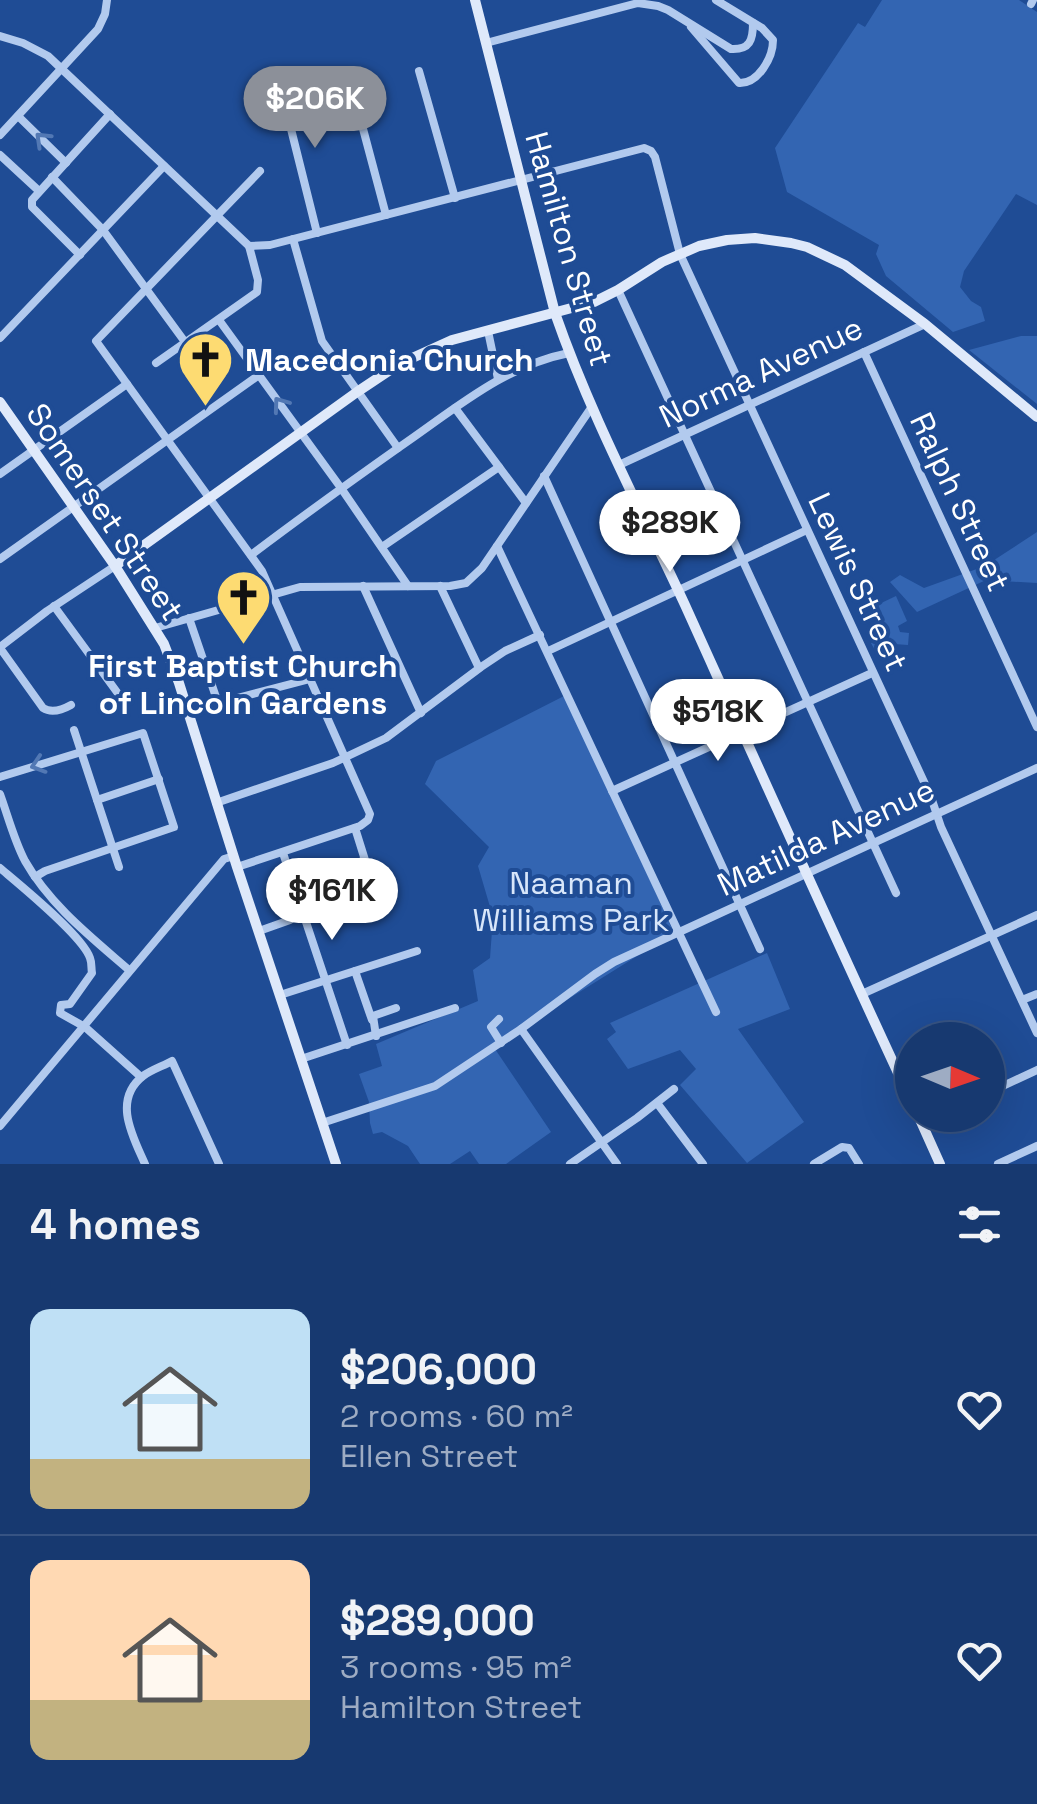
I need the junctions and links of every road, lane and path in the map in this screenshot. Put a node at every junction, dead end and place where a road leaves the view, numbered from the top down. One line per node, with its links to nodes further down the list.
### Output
1 (107, 0): 9 (street)
2 (475, 0): 8 (main road, Hamilton Street)
3 (716, 0): 6 (street)
4 (614, 4): 5 (street); 8 (street)
5 (684, 19): 6 (street); 6 (street)
6 (754, 23)
7 (0, 36): 9 (street)
8 (486, 43): 21 (main road, Hamilton Street)
9 (62, 68): 13 (street); 14 (street)
10 (419, 71): 23 (street)
11 (278, 77): 27 (street)
12 (350, 80): 24 (street)
13 (110, 114): 17 (street); 18 (street)
14 (18, 116): 15 (street); 17 (street, one-way to 14)
15 (0, 135)
16 (0, 155): 22 (street)
17 (66, 162): 20 (street)
18 (164, 166): 25 (street); 26 (street)
19 (260, 171): 25 (street)
20 (52, 177): 22 (street); 26 (street)
21 (521, 179): 23 (street); 30 (street, Lewis Street); 34 (main road, Hamilton Street)
22 (39, 192): 31 (street)
23 (454, 198): 24 (street)
24 (386, 215): 27 (street)
25 (214, 216): 29 (street); 32 (street)
26 (103, 230): 31 (street); 32 (street)
27 (317, 233): 28 (street)
28 (293, 239): 29 (street); 46 (street)
29 (249, 246): 35 (street)
30 (680, 254): 33 (main road); 36 (main road); 48 (street, Lewis Street)
31 (80, 255): 38 (street)
32 (145, 288): 39 (street); 45 (street)
33 (618, 290): 34 (main road); 53 (street)
34 (555, 313): 37 (main road); 41 (main road, Hamilton Street)
35 (218, 320): 39 (street); 43 (street)
36 (925, 324): 40 (street, Norma Avenue); 51 (main road)
37 (488, 331): 44 (street); 46 (main road)
38 (0, 338)
39 (186, 342): 42 (street)
40 (864, 352): 48 (street, Norma Avenue); 91 (street, Ralph Street)
41 (568, 353): 44 (street); 50 (main road, Hamilton Street)
42 (156, 363)
43 (260, 375): 52 (street, one-way to 43); 54 (street)
44 (498, 378): 49 (street)
45 (127, 384): 54 (street); 56 (street)
46 (357, 392): 52 (main road); 55 (street)
47 (0, 402): 56 (main road, Somerset Street)
48 (748, 404): 53 (street, Norma Avenue); 65 (street, Lewis Street)
49 (455, 408): 55 (street); 58 (street)
50 (591, 408): 57 (main road, Hamilton Street); 60 (street)
51 (1037, 417)
52 (301, 432): 61 (street); 62 (main road)
53 (684, 434): 57 (street, Norma Avenue); 70 (street)
54 (169, 440): 62 (street); 64 (street)
55 (398, 448): 61 (street)
56 (34, 451): 59 (street); 64 (main road, Somerset Street)
57 (619, 465): 75 (main road, Hamilton Street)
58 (498, 467): 63 (street); 67 (street)
59 (0, 474)
60 (544, 476): 63 (street); 79 (street)
61 (341, 488): 67 (street); 68 (street)
62 (209, 498): 68 (street); 71 (main road)
63 (526, 504): 66 (street)
64 (74, 509): 69 (street); 71 (main road, Somerset Street)
65 (807, 530): 70 (street); 85 (street, Lewis Street)
66 (498, 546): 74 (street); 81 (street)
67 (382, 547): 73 (street)
68 (251, 555): 76 (street)
69 (0, 560)
70 (744, 561): 75 (street); 88 (street)
71 (114, 566): 77 (street); 80 (main road, Somerset Street)
72 (363, 586): 73 (street); 76 (street); 90 (street)
73 (408, 586): 74 (street)
74 (440, 586): 84 (street)
75 (679, 592): 79 (street); 93 (main road, Hamilton Street)
76 (274, 594): 78 (street); 86 (street)
77 (54, 606): 82 (street); 87 (street)
78 (189, 618): 80 (street); 86 (street)
79 (612, 622): 83 (street); 96 (street)
80 (155, 628): 103 (main road, Somerset Street)
81 (540, 635): 83 (street); 84 (street)
82 (0, 648): 89 (street)
83 (548, 652): 100 (street)
84 (479, 668): 90 (street)
85 (872, 673): 88 (street); 104 (street, Lewis Street)
86 (310, 678): 95 (street)
87 (122, 699)
88 (808, 702): 93 (street); 106 (street)
89 (71, 705)
90 (421, 712): 95 (street)
91 (1037, 727)
92 (74, 730): 94 (street)
93 (742, 732): 96 (street); 112 (main road, Hamilton Street)
94 (82, 752): 98 (street, one-way to 98); 99 (street); 102 (street)
95 (346, 758): 103 (street); 105 (street)
96 (677, 763): 100 (street); 117 (street)
97 (1037, 768): 104 (street, Matilda Avenue)
98 (0, 777)
99 (159, 779): 102 (street); 107 (street)
100 (612, 791): 122 (street)
101 (0, 794): 113 (street)
102 (97, 800): 107 (street)
103 (216, 803): 109 (main road, Somerset Street)
104 (937, 813): 106 (street, Matilda Avenue); 123 (street, Lewis Street)
105 (355, 828): 108 (street); 114 (street)
106 (873, 843): 112 (street, Matilda Avenue); 116 (street)
107 (112, 848): 110 (street); 113 (street)
108 (283, 853): 109 (street); 114 (street)
109 (235, 862): 121 (main road, Somerset Street); 126 (street)
110 (119, 867)
111 (0, 868): 138 (street)
112 (807, 873): 117 (street, Matilda Avenue); 129 (main road, Hamilton Street)
113 (35, 877): 126 (street)
114 (294, 886): 119 (street)
115 (388, 889): 119 (street)
116 (896, 893)
117 (740, 904): 122 (street, Matilda Avenue); 124 (street)
118 (1037, 914): 123 (street)
119 (304, 917): 128 (street)
120 (290, 920): 121 (street)
121 (259, 931): 131 (main road, Somerset Street)
122 (678, 932): 135 (street); 139 (street, Matilda Avenue)
123 (992, 936): 129 (street); 132 (street, Lewis Street)
124 (760, 949)
125 (417, 951): 127 (street)
126 (129, 970): 138 (street)
127 (355, 972): 128 (street); 137 (street)
128 (326, 981): 131 (street); 143 (street)
129 (862, 994): 145 (main road, Hamilton Street)
130 (1037, 994): 132 (street)
131 (280, 995): 144 (main road, Somerset Street)
132 (1022, 1000): 140 (street, Lewis Street)
133 (396, 1008): 137 (street)
134 (456, 1008): 141 (street)
135 (716, 1012)
136 (499, 1019): 142 (street)
137 (372, 1020): 141 (street)
138 (85, 1027): 147 (street); 152 (street)
139 (521, 1029): 142 (street, Matilda Avenue); 154 (street)
140 (1037, 1033)
141 (376, 1036): 143 (street)
142 (501, 1043): 151 (street, Matilda Avenue)
143 (347, 1044): 144 (street)
144 (301, 1059): 151 (main road, Somerset Street)
145 (895, 1066)
146 (1037, 1070): 148 (street)
147 (142, 1077): 156 (street); 157 (street)
148 (1005, 1085)
149 (674, 1089): 150 (street)
150 (656, 1102): 154 (street); 161 (street)
151 (322, 1123): 158 (main road, Somerset Street)
152 (0, 1126)
153 (926, 1132): 164 (main road)
154 (602, 1142): 159 (street); 160 (street)
155 (1037, 1146): 165 (street)
156 (146, 1164)
157 (220, 1164)
158 (336, 1164)
159 (570, 1164)
160 (617, 1164)
161 (703, 1164)
162 (814, 1164): 163 (street)
163 (859, 1164)
164 (940, 1164)
165 (998, 1164)

